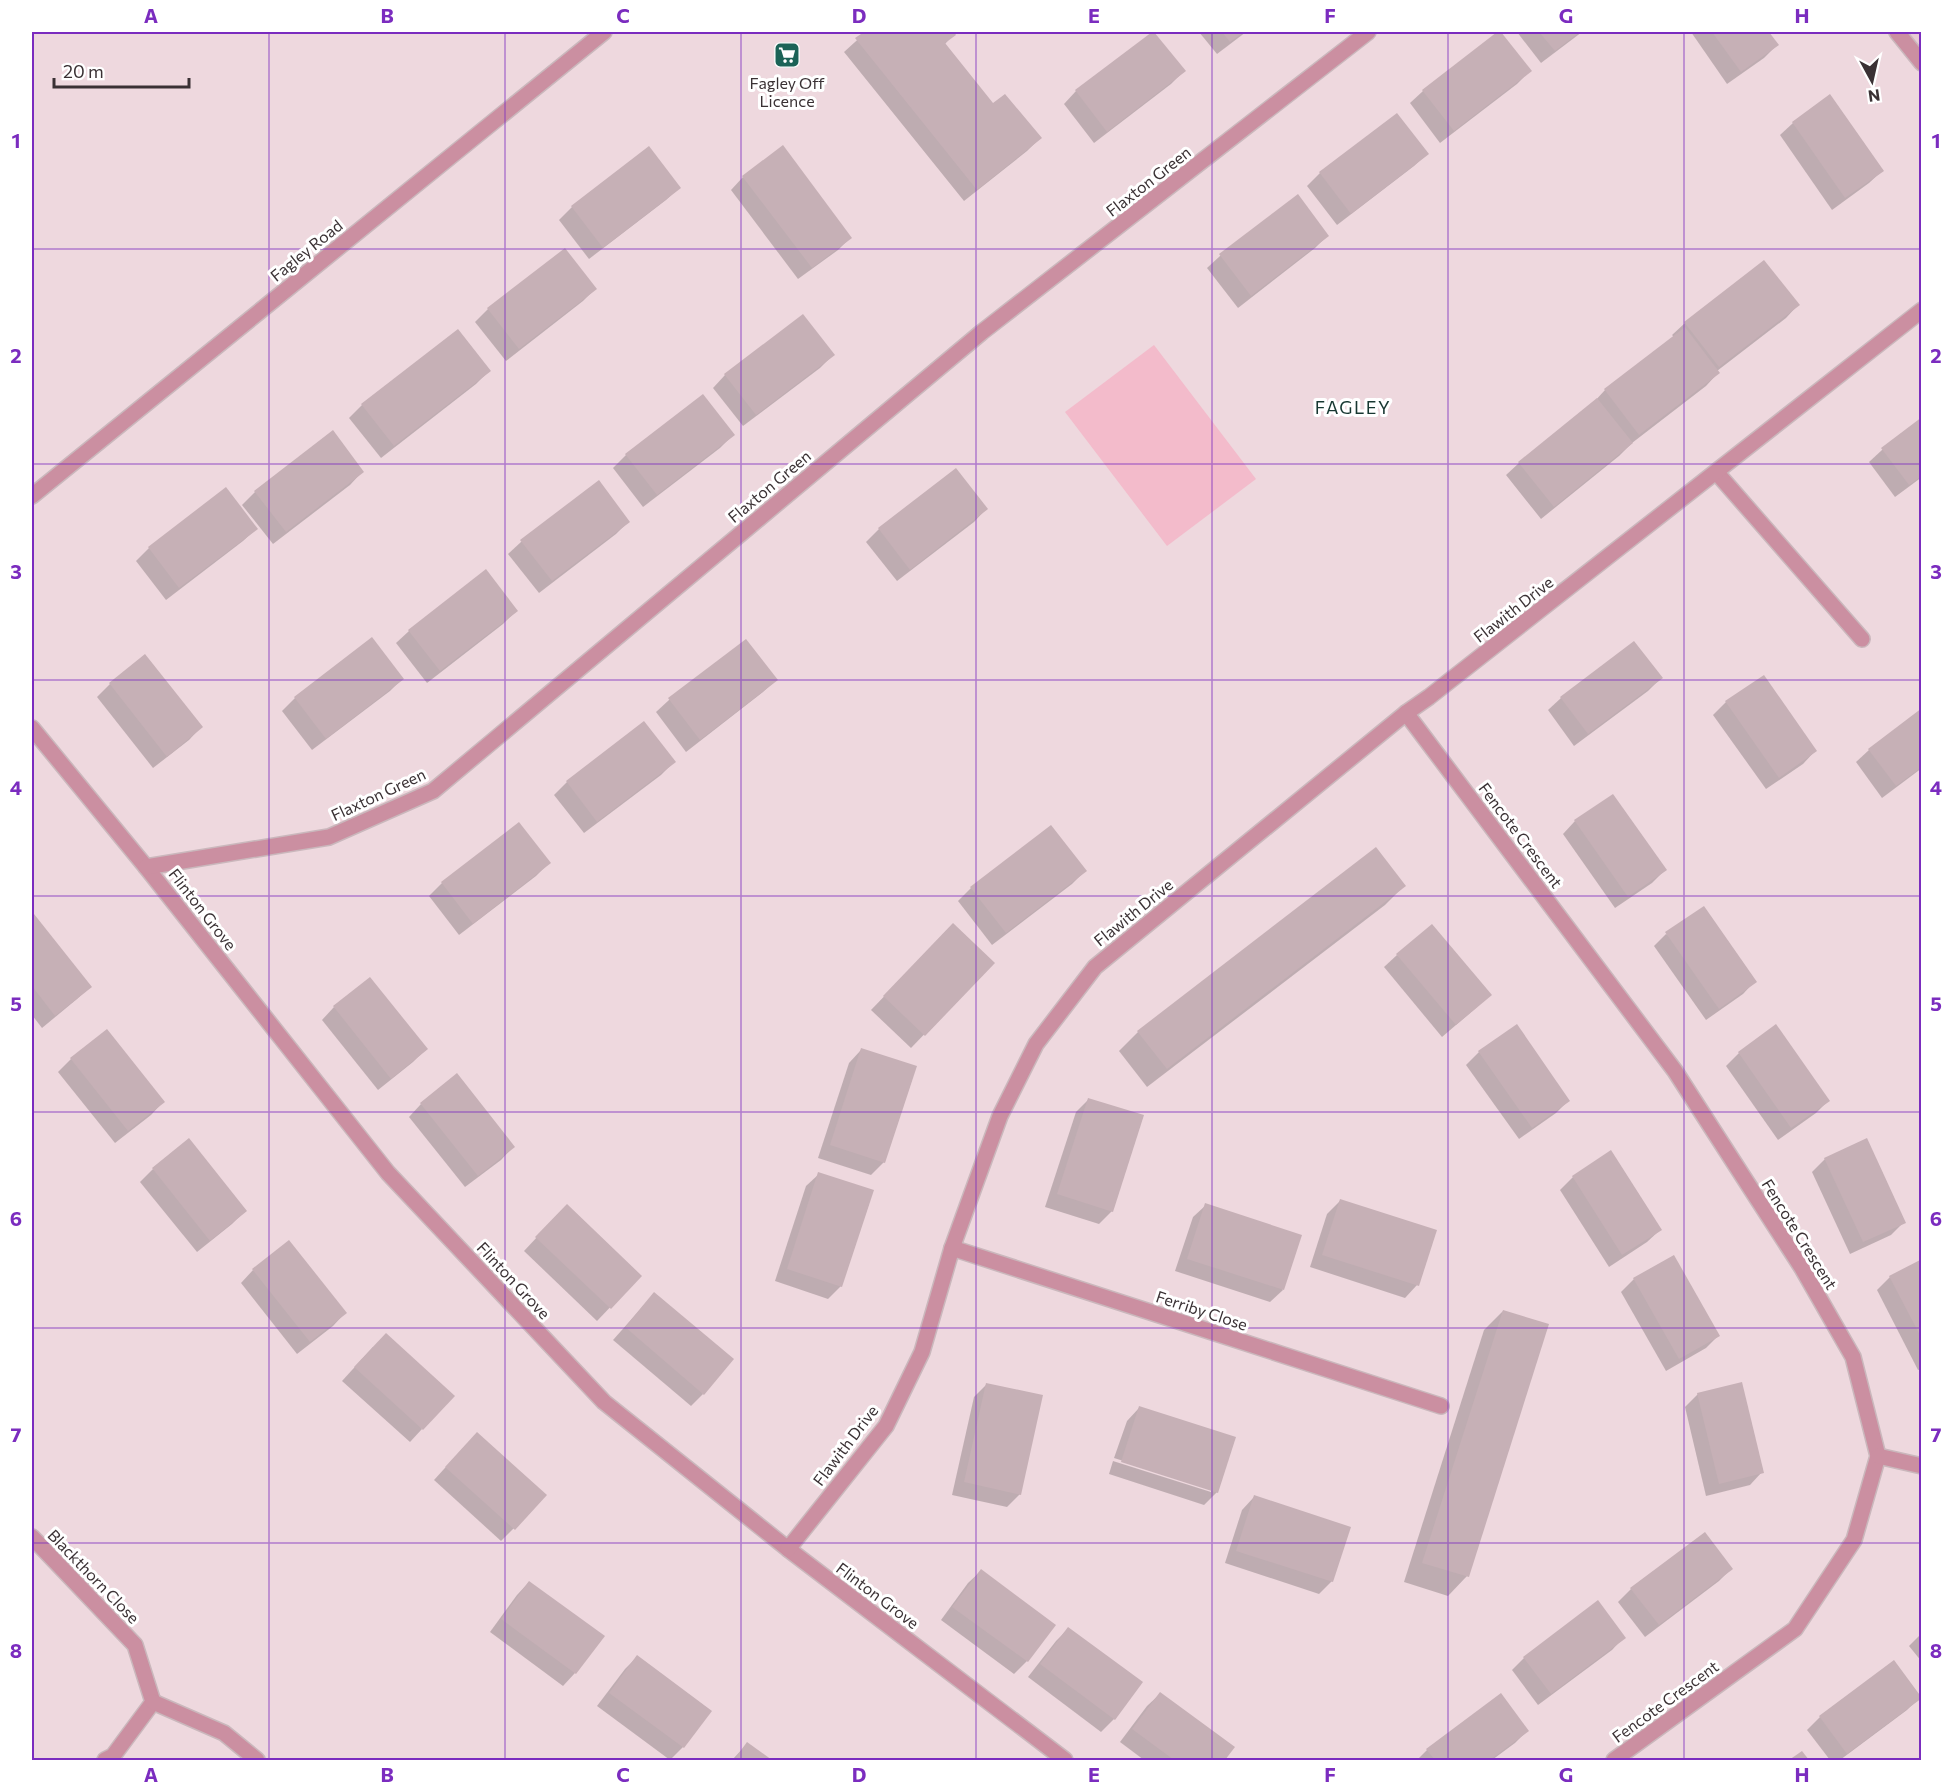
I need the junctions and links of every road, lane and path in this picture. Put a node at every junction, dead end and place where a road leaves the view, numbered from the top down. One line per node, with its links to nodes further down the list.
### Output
1 (604, 32): 7 (street, Fagley Road)
2 (1368, 32): 11 (street, Flaxton Green)
3 (1897, 32): 4 (street)
4 (1922, 63)
5 (1922, 310): 6 (street, Flawith Drive)
6 (1717, 473): 8 (street); 9 (street, Flawith Drive)
7 (32, 496)
8 (1863, 639)
9 (1406, 713): 12 (street, Flawith Drive); 14 (street, Fencote Crescent)
10 (32, 728): 11 (street, Flinton Grove)
11 (147, 867): 17 (street, Flinton Grove)
12 (952, 1248): 13 (street, Ferriby Close); 17 (street, Flawith Drive)
13 (1441, 1406)
14 (1878, 1456): 15 (street); 22 (street, Fencote Crescent)
15 (1922, 1466)
16 (32, 1537): 18 (street, Blackthorn Close)
17 (788, 1549): 21 (street, Flinton Grove)
18 (153, 1702): 19 (street); 20 (street)
19 (105, 1761)
20 (256, 1761)
21 (1065, 1761)
22 (1614, 1761)

